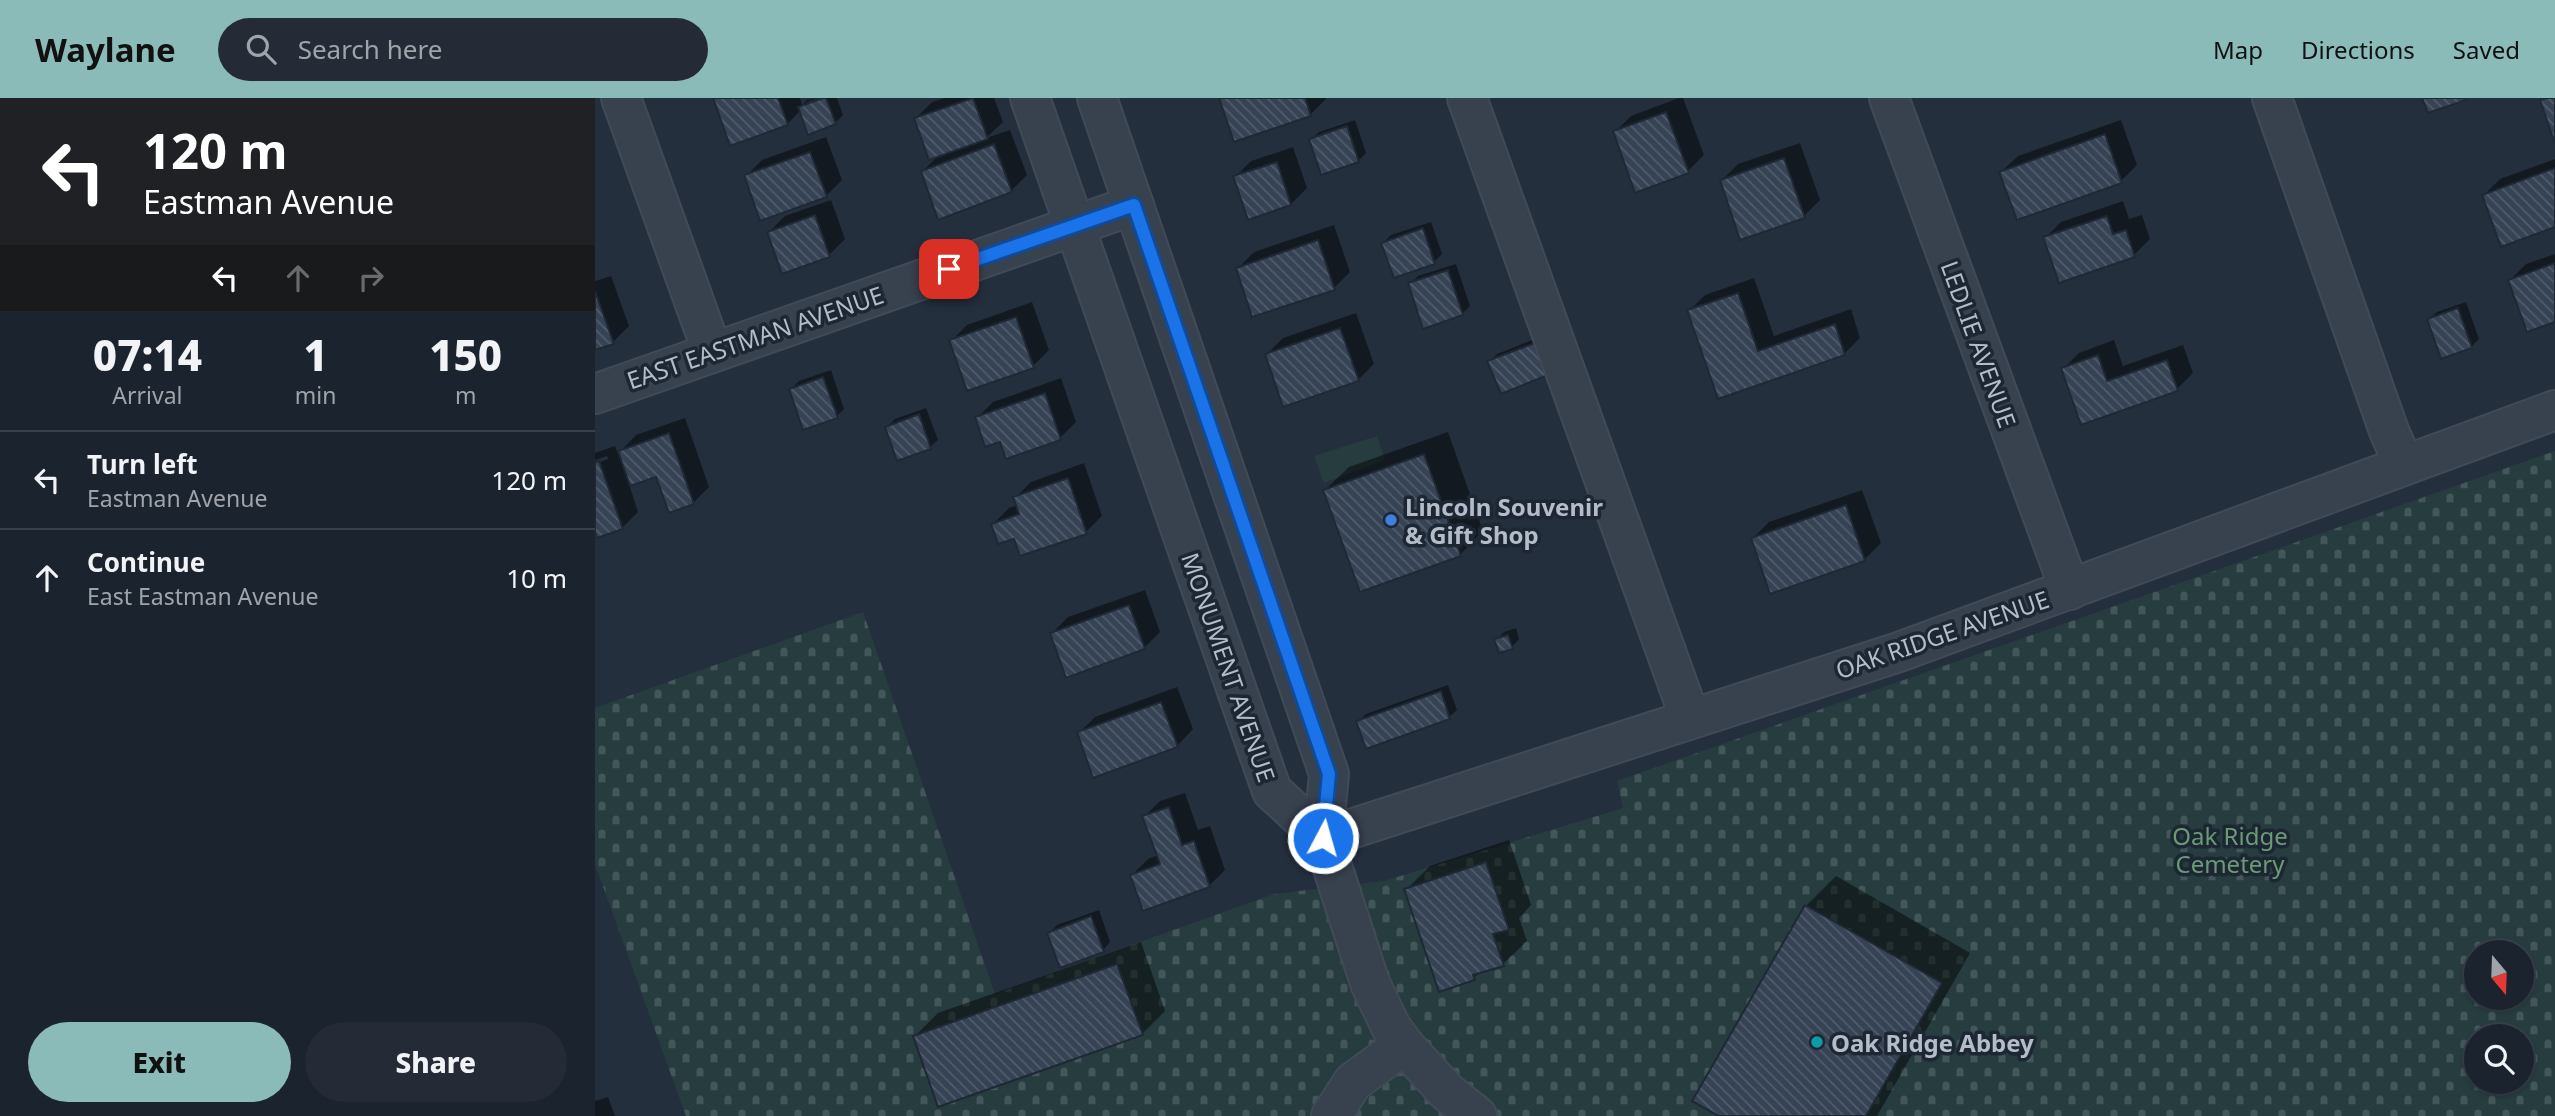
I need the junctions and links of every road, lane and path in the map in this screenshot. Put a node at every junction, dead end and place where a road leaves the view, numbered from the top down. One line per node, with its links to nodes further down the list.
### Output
1 (621, 98): 9 (street)
2 (1030, 98): 8 (street, MONUMENT AVENUE)
3 (1097, 98): 7 (street)
4 (1467, 98): 14 (street)
5 (1889, 98): 13 (street, LEDLIE AVENUE)
6 (2272, 98): 12 (street)
7 (1134, 205): 8 (street, EAST EASTMAN AVENUE); 15 (street)
8 (1074, 226): 9 (street, EAST EASTMAN AVENUE); 15 (street, MONUMENT AVENUE)
9 (712, 351): 10 (street, EAST EASTMAN AVENUE)
10 (595, 394)
11 (2555, 410): 12 (street, OAK RIDGE AVENUE)
12 (2405, 465): 13 (street, OAK RIDGE AVENUE)
13 (2070, 590): 14 (street, OAK RIDGE AVENUE)
14 (1690, 718): 15 (street, OAK RIDGE AVENUE)
15 (1323, 838): 16 (street)
16 (1405, 1045): 17 (street); 18 (street)
17 (1331, 1116)
18 (1477, 1116)

